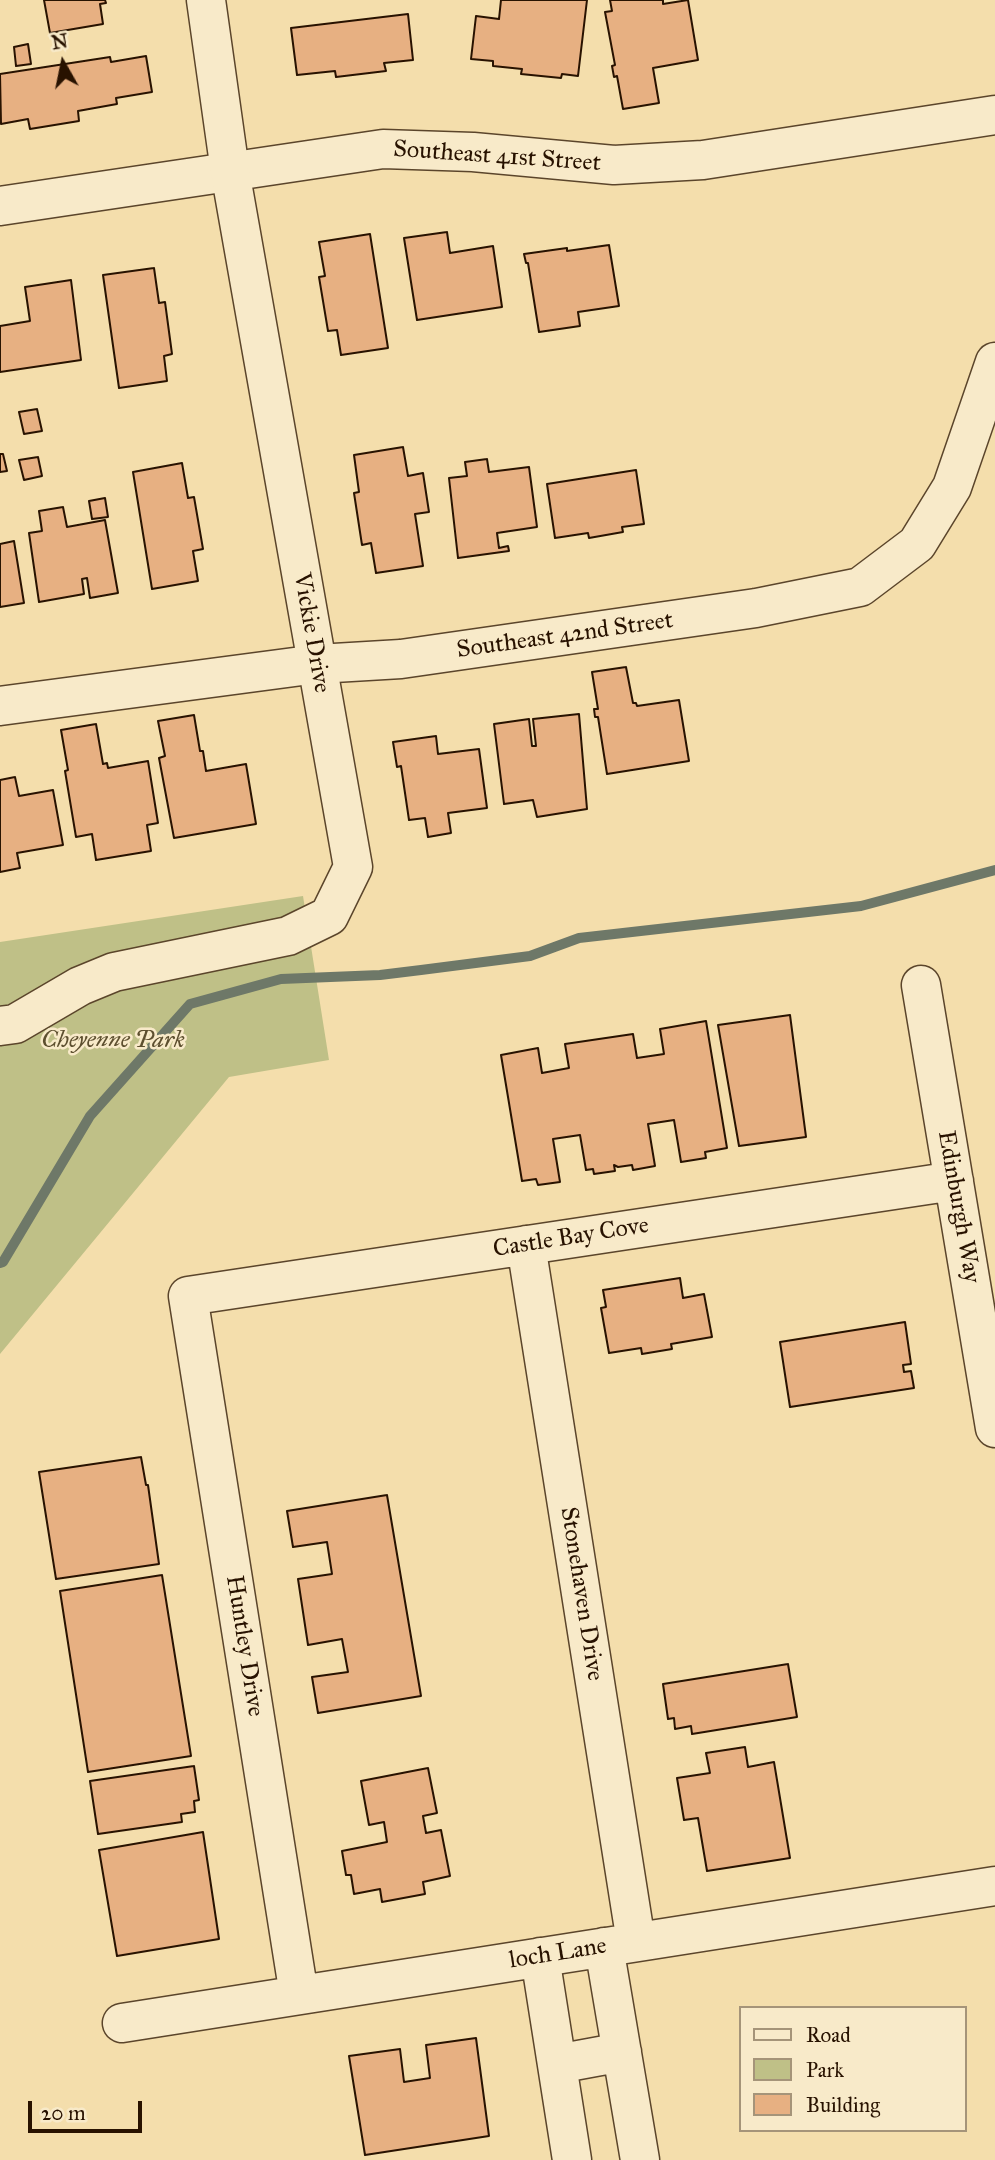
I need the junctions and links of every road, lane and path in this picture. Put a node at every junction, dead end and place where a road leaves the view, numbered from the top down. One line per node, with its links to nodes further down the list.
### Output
1 (206, 0): 3 (street, Vickie Drive)
2 (995, 115): 3 (street, Southeast 41st Street)
3 (230, 171): 4 (street, Southeast 41st Street); 6 (street, Vickie Drive)
4 (0, 206)
5 (995, 362): 6 (street, Southeast 42nd Street)
6 (317, 664): 7 (street, Southeast 42nd Street); 9 (street, Vickie Drive)
7 (0, 706)
8 (921, 985): 10 (street, Edinburgh Way)
9 (0, 1026)
10 (954, 1181): 11 (street, Castle Bay Cove); 13 (street, Edinburgh Way)
11 (526, 1245): 12 (street, Castle Bay Cove); 15 (street, Stonehaven Drive)
12 (188, 1296): 17 (street, Huntley Drive)
13 (995, 1428)
14 (995, 1886): 15 (street, loch Lane)
15 (620, 1944): 16 (street, loch Lane); 19 (street, Stonehaven Drive)
16 (540, 1957): 17 (street, loch Lane); 20 (street)
17 (299, 1995): 18 (street, loch Lane)
18 (122, 2023)
19 (622, 2052): 20 (street); 22 (street, Stonehaven Drive)
20 (556, 2064): 21 (street)
21 (572, 2160)
22 (640, 2160)

